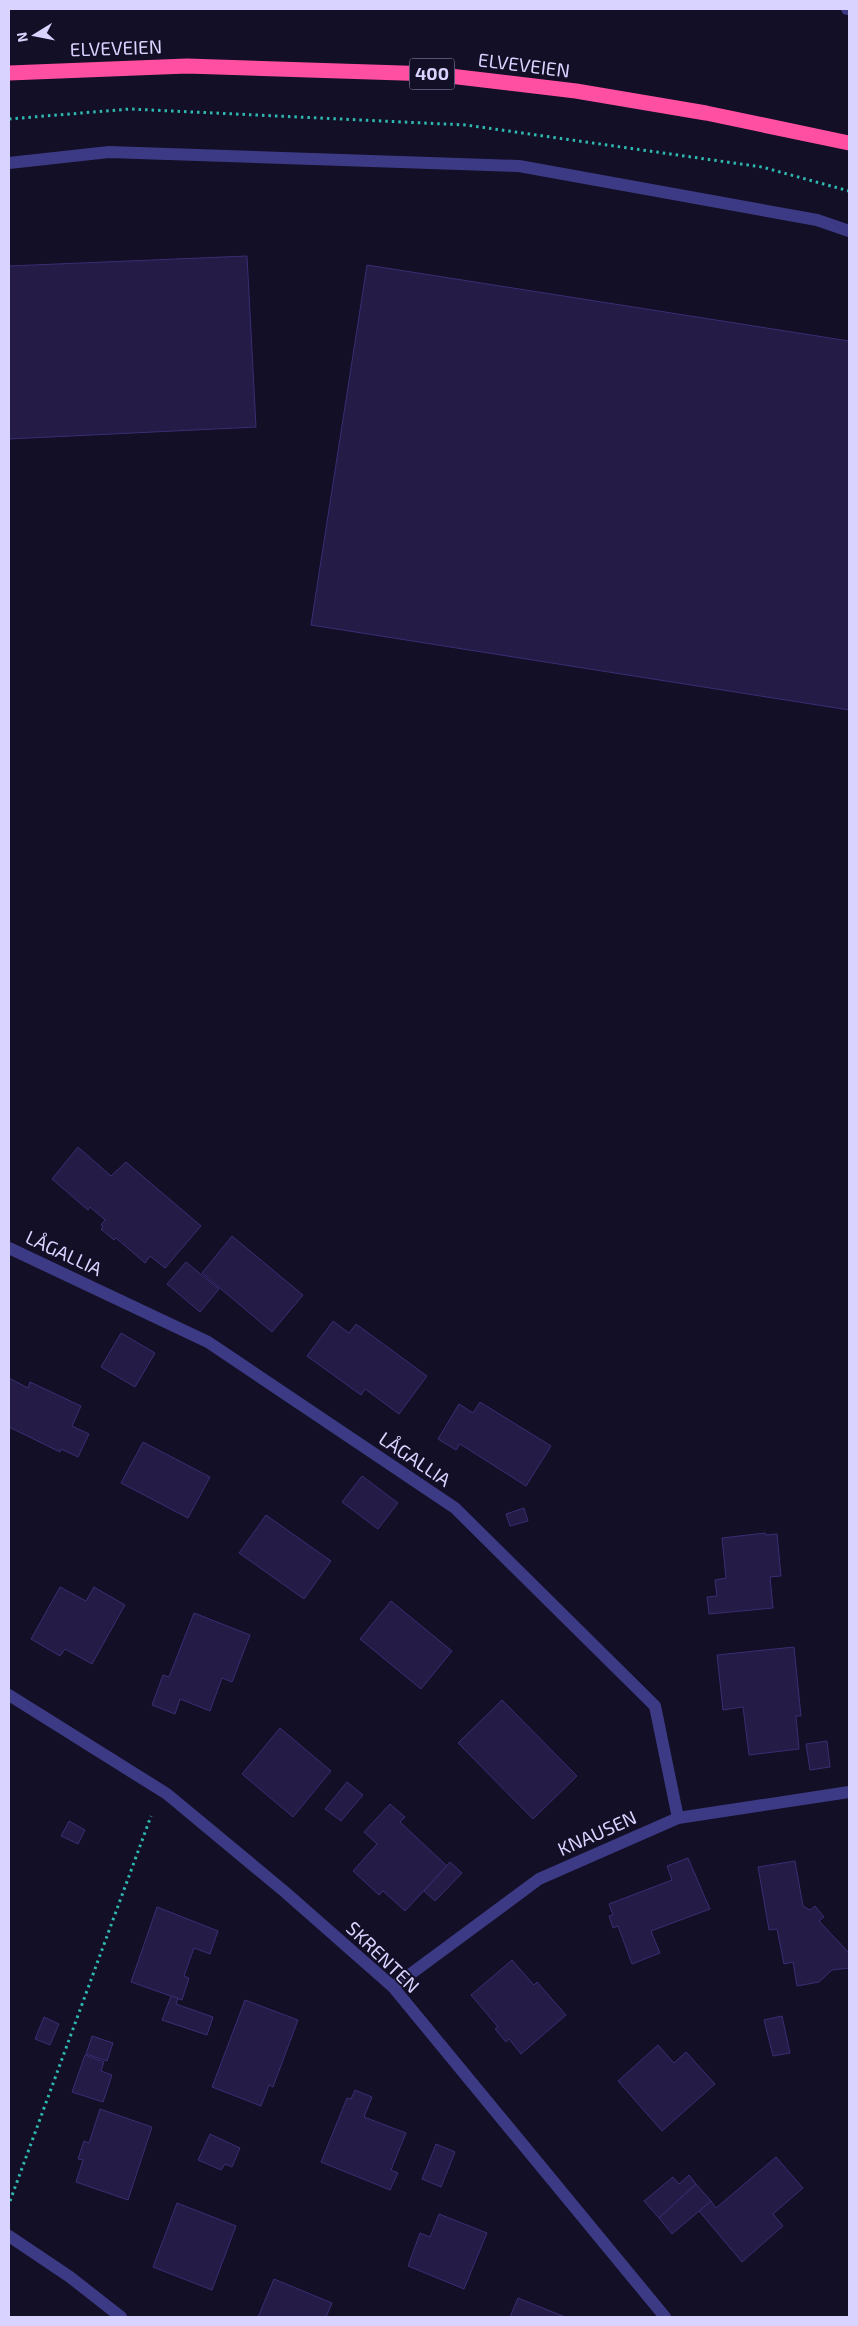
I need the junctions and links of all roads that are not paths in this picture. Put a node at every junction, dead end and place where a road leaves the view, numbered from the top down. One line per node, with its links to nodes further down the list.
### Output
1 (9, 73): 2 (highway, ELVEVEIEN / 400)
2 (849, 143)
3 (9, 163): 4 (street)
4 (849, 231)
5 (9, 1248): 8 (street, LÅGALLIA)
6 (9, 1696): 9 (street, SKRENTEN)
7 (849, 1792): 8 (street, KNAUSEN)
8 (678, 1818): 9 (street, KNAUSEN)
9 (393, 1987): 12 (street, SKRENTEN)
10 (9, 2236): 11 (street)
11 (121, 2317)
12 (665, 2317)

